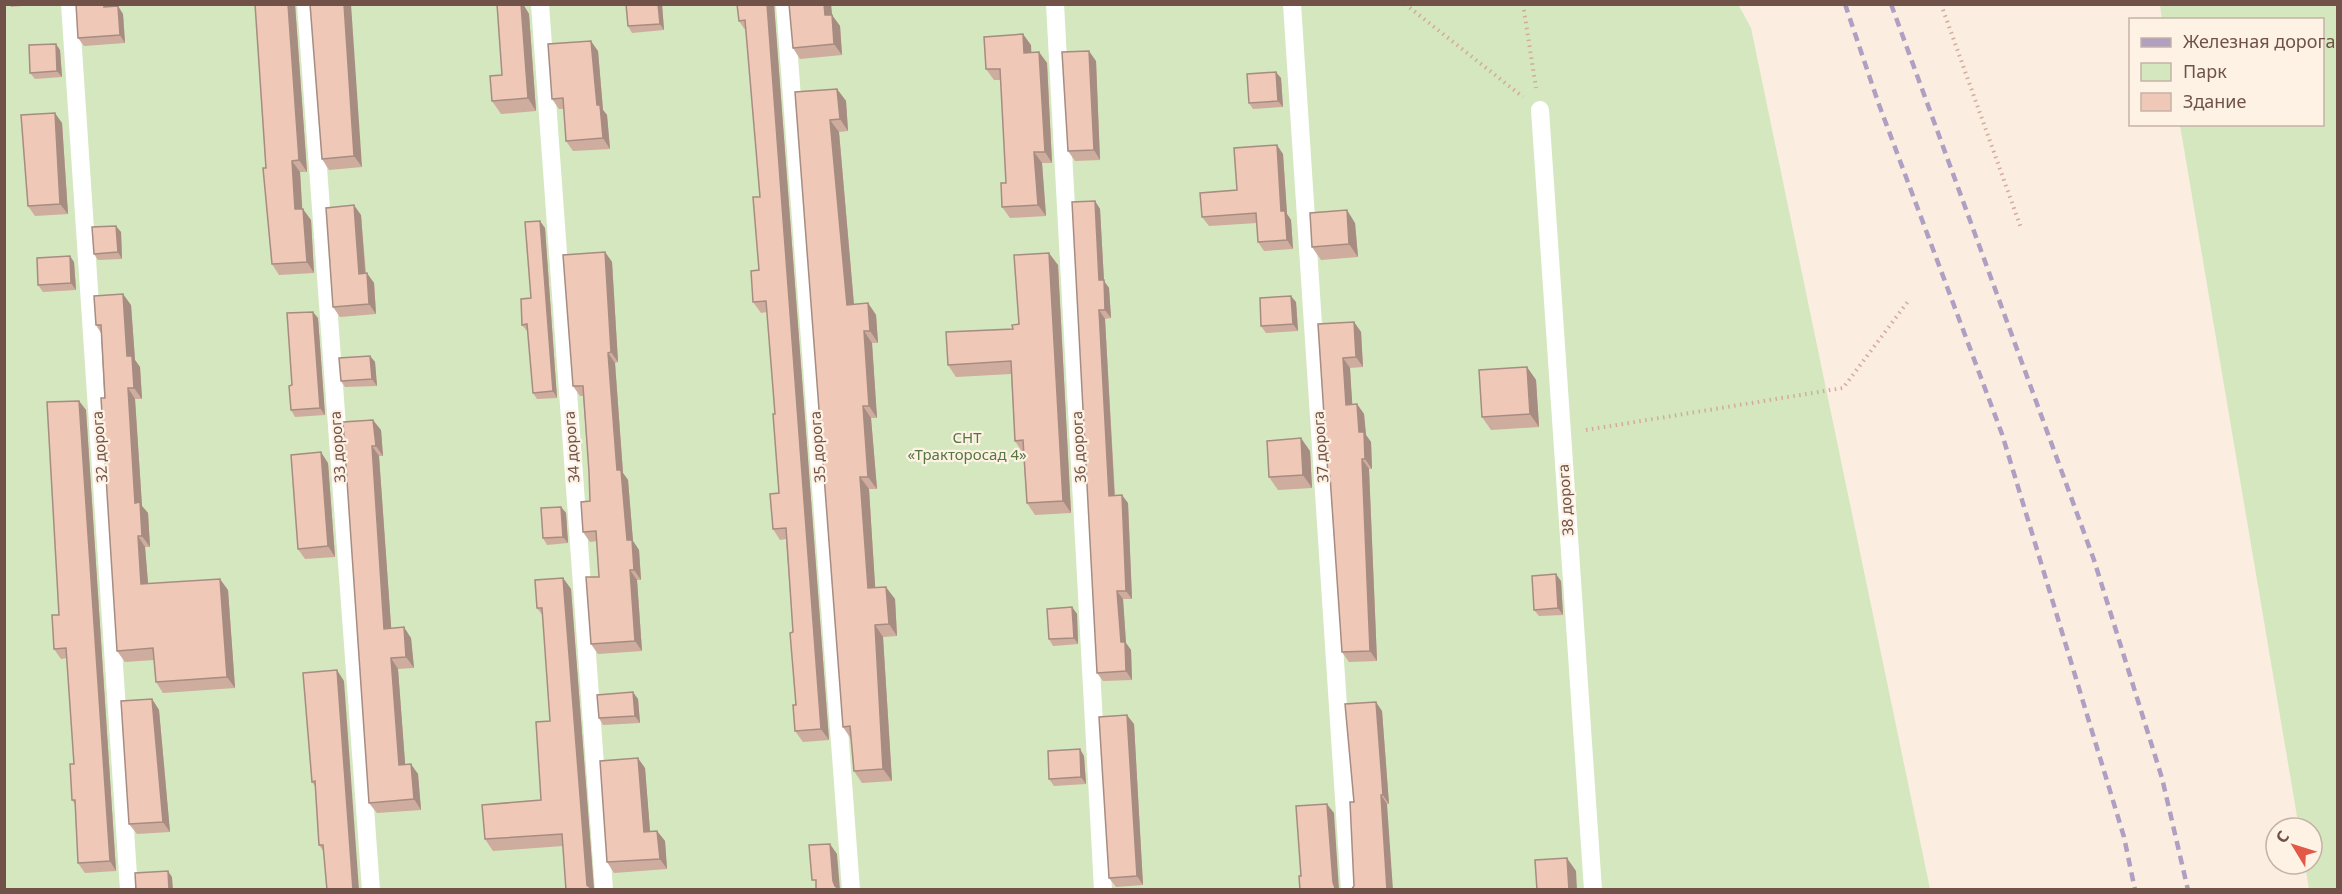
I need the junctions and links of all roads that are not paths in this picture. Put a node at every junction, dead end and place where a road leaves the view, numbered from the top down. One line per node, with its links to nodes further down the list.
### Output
1 (70, 4): 8 (lane, 32 дорога)
2 (306, 4): 9 (lane, 33 дорога)
3 (540, 4): 10 (lane, 34 дорога)
4 (784, 4): 11 (lane, 35 дорога)
5 (1055, 4): 12 (lane, 36 дорога)
6 (1292, 4): 13 (lane, 37 дорога)
7 (1540, 110): 14 (lane, 38 дорога)
8 (129, 890)
9 (371, 890)
10 (604, 890)
11 (851, 890)
12 (1103, 890)
13 (1350, 890)
14 (1593, 890)

